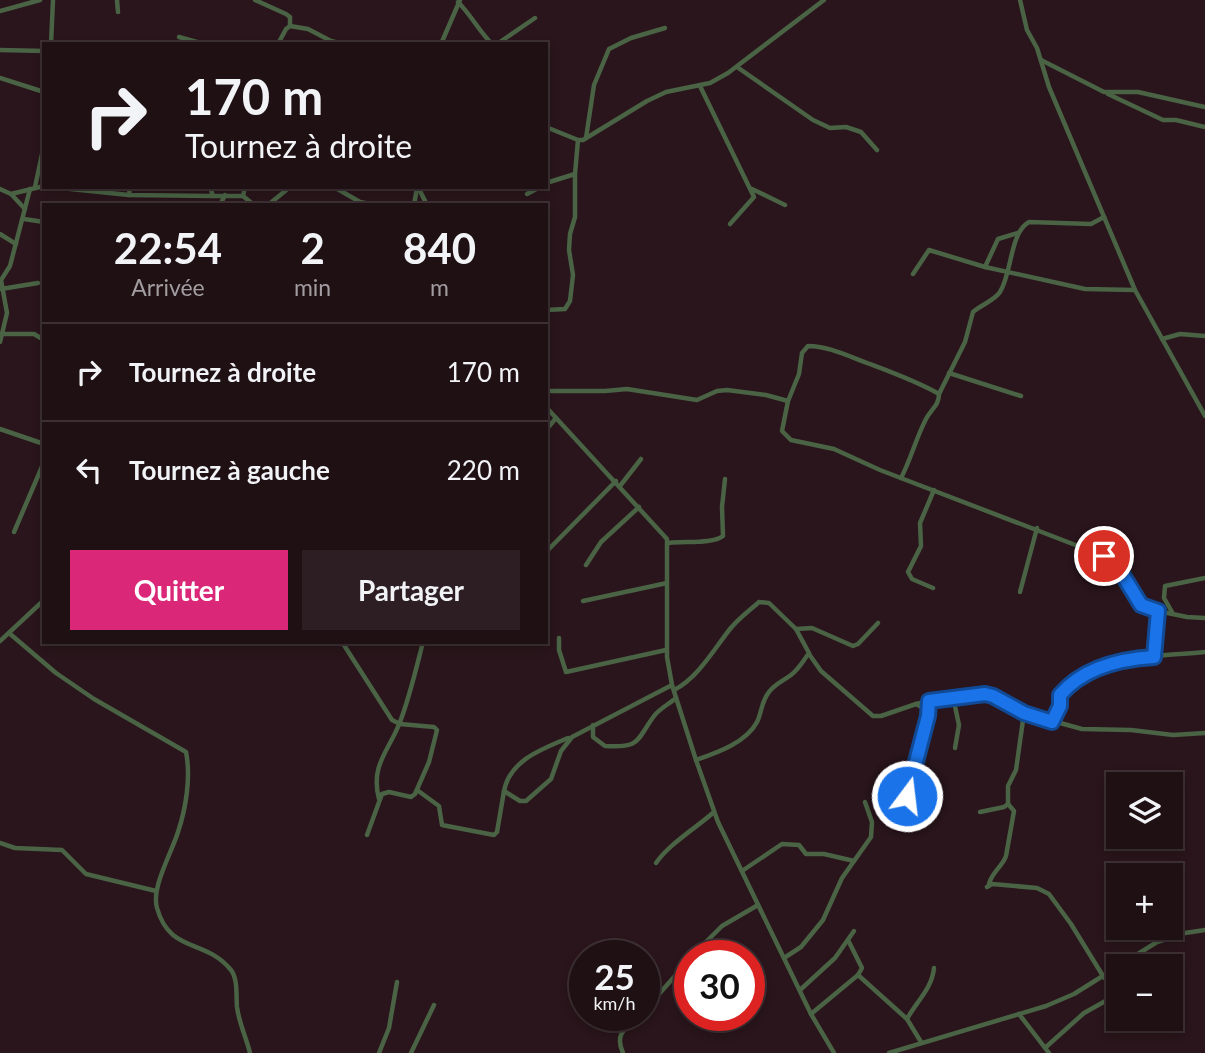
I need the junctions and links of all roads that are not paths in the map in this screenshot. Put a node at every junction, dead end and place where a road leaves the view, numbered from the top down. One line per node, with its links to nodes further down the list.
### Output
1 (15, 0): 9 (street)
2 (40, 0): 9 (street)
3 (53, 0): 16 (street)
4 (117, 0): 11 (street)
5 (255, 0): 13 (street)
6 (824, 0): 26 (street)
7 (1020, 0): 25 (street)
8 (459, 1): 20 (street); 21 (street)
9 (16, 6): 10 (street)
10 (0, 11)
11 (118, 12)
12 (535, 18): 22 (street)
13 (290, 26): 18 (street); 19 (street)
14 (665, 28): 34 (street)
15 (179, 37): 17 (street)
16 (51, 42)
17 (197, 42)
18 (279, 42)
19 (335, 42)
20 (442, 42)
21 (491, 42)
22 (497, 42)
23 (0, 50): 24 (street)
24 (42, 51)
25 (1041, 60): 30 (street); 65 (street)
26 (737, 67): 28 (street); 36 (street)
27 (0, 78): 29 (street)
28 (700, 86): 34 (street); 42 (street)
29 (42, 91)
30 (1104, 92): 31 (street); 32 (street)
31 (1205, 107)
32 (1205, 127)
33 (548, 128): 35 (street)
34 (586, 139): 35 (street)
35 (578, 140): 38 (street)
36 (877, 150)
37 (42, 152): 41 (street)
38 (575, 174): 39 (street); 78 (street)
39 (548, 182)
40 (42, 186): 41 (street)
41 (32, 188): 51 (street); 64 (street)
42 (751, 188): 63 (street); 68 (street)
43 (0, 189): 51 (street)
44 (77, 189): 53 (street)
45 (130, 189): 53 (street)
46 (211, 189): 57 (street)
47 (244, 189): 56 (street)
48 (288, 189): 61 (street)
49 (337, 189): 62 (street)
50 (536, 189): 52 (street)
51 (11, 194): 64 (street)
52 (527, 194)
53 (129, 195): 54 (street)
54 (161, 195): 57 (street); 58 (street)
55 (225, 195): 56 (street); 57 (street); 59 (street)
56 (243, 195): 60 (street)
57 (213, 196)
58 (159, 203)
59 (221, 203)
60 (252, 203)
61 (270, 203)
62 (365, 203)
63 (785, 205)
64 (26, 209): 66 (street)
65 (1104, 217): 69 (street); 77 (street)
66 (24, 219): 67 (street); 71 (street)
67 (42, 222)
68 (730, 224)
69 (1018, 233): 72 (street); 73 (street)
70 (0, 234): 71 (street)
71 (16, 244): 76 (street)
72 (985, 267): 73 (street); 74 (street)
73 (1010, 272): 77 (street); 84 (street)
74 (914, 274)
75 (38, 283): 76 (street)
76 (0, 289): 79 (street)
77 (1135, 289): 82 (street)
78 (548, 310)
79 (1, 334): 81 (street); 83 (street)
80 (1205, 336): 82 (street)
81 (42, 339)
82 (1162, 339): 90 (street)
83 (0, 342)
84 (949, 373): 86 (street); 87 (street)
85 (548, 391): 88 (street)
86 (939, 394): 88 (street); 97 (street)
87 (1021, 396)
88 (788, 401): 97 (street)
89 (548, 409): 91 (street)
90 (1205, 416)
91 (556, 418): 92 (street); 99 (street)
92 (548, 428)
93 (0, 429): 94 (street)
94 (42, 443)
95 (641, 460): 100 (street)
96 (42, 466): 104 (street)
97 (901, 478): 101 (street)
98 (725, 479): 105 (street)
99 (616, 481): 100 (street); 106 (street)
100 (620, 486): 102 (street)
101 (934, 490): 103 (street); 110 (street)
102 (639, 508): 105 (street); 107 (street)
103 (1037, 528): 111 (street); 114 (street)
104 (14, 532)
105 (669, 543): 109 (street)
106 (548, 550)
107 (586, 565)
108 (1205, 578): 115 (street)
109 (667, 583): 112 (street); 124 (street)
110 (933, 588)
111 (1020, 592)
112 (583, 601)
113 (42, 602): 119 (street)
114 (1158, 611): 115 (street); 127 (street)
115 (1173, 613): 116 (street)
116 (1205, 618)
117 (878, 623): 118 (street)
118 (796, 629): 126 (street); 128 (street)
119 (9, 633): 121 (street); 155 (street)
120 (559, 638): 124 (street)
121 (0, 641)
122 (343, 644): 136 (street)
123 (422, 644): 136 (street)
124 (666, 650): 128 (street)
125 (1205, 652): 127 (street)
126 (809, 653): 132 (street); 141 (street)
127 (1154, 657): 135 (street)
128 (673, 687): 130 (street); 137 (street)
129 (953, 697): 131 (street); 134 (street); 140 (street)
130 (676, 698): 137 (street); 141 (street)
131 (929, 701): 132 (street); 133 (street)
132 (916, 704): 133 (street)
133 (927, 710): 144 (street)
134 (1024, 713): 135 (street); 147 (street)
135 (1052, 722): 138 (street)
136 (400, 724): 142 (street); 145 (street)
137 (593, 724): 139 (street)
138 (1205, 733)
139 (572, 737): 143 (street); 143 (street)
140 (955, 748)
141 (696, 760): 148 (street)
142 (417, 790): 143 (street); 145 (street)
143 (504, 791)
144 (907, 796)
145 (379, 799): 150 (street)
146 (865, 802): 152 (street)
147 (1008, 804): 149 (street); 164 (street)
148 (714, 811): 153 (street); 154 (street)
149 (980, 812)
150 (367, 835)
151 (0, 843): 155 (street)
152 (853, 861): 154 (street); 161 (street)
153 (656, 863)
154 (742, 871): 156 (street)
155 (156, 891): 176 (street)
156 (758, 905): 159 (street); 161 (street)
157 (1205, 930): 164 (street)
158 (854, 931): 160 (street)
159 (708, 940)
160 (848, 940): 163 (street); 167 (street)
161 (784, 958): 167 (street)
162 (934, 968): 172 (street)
163 (858, 975): 170 (street); 172 (street)
164 (1103, 976): 171 (street); 175 (street)
165 (674, 977): 168 (street)
166 (397, 982): 177 (street)
167 (800, 990): 170 (street)
168 (660, 993)
169 (433, 1005): 178 (street)
170 (811, 1014): 180 (street)
171 (1019, 1014): 174 (street); 175 (street)
172 (907, 1019): 174 (street)
173 (624, 1031): 179 (street)
174 (922, 1042): 181 (street)
175 (1046, 1047): 182 (street)
176 (250, 1053)
177 (379, 1053)
178 (411, 1053)
179 (623, 1053)
180 (834, 1053)
181 (889, 1053)
182 (1049, 1053)

